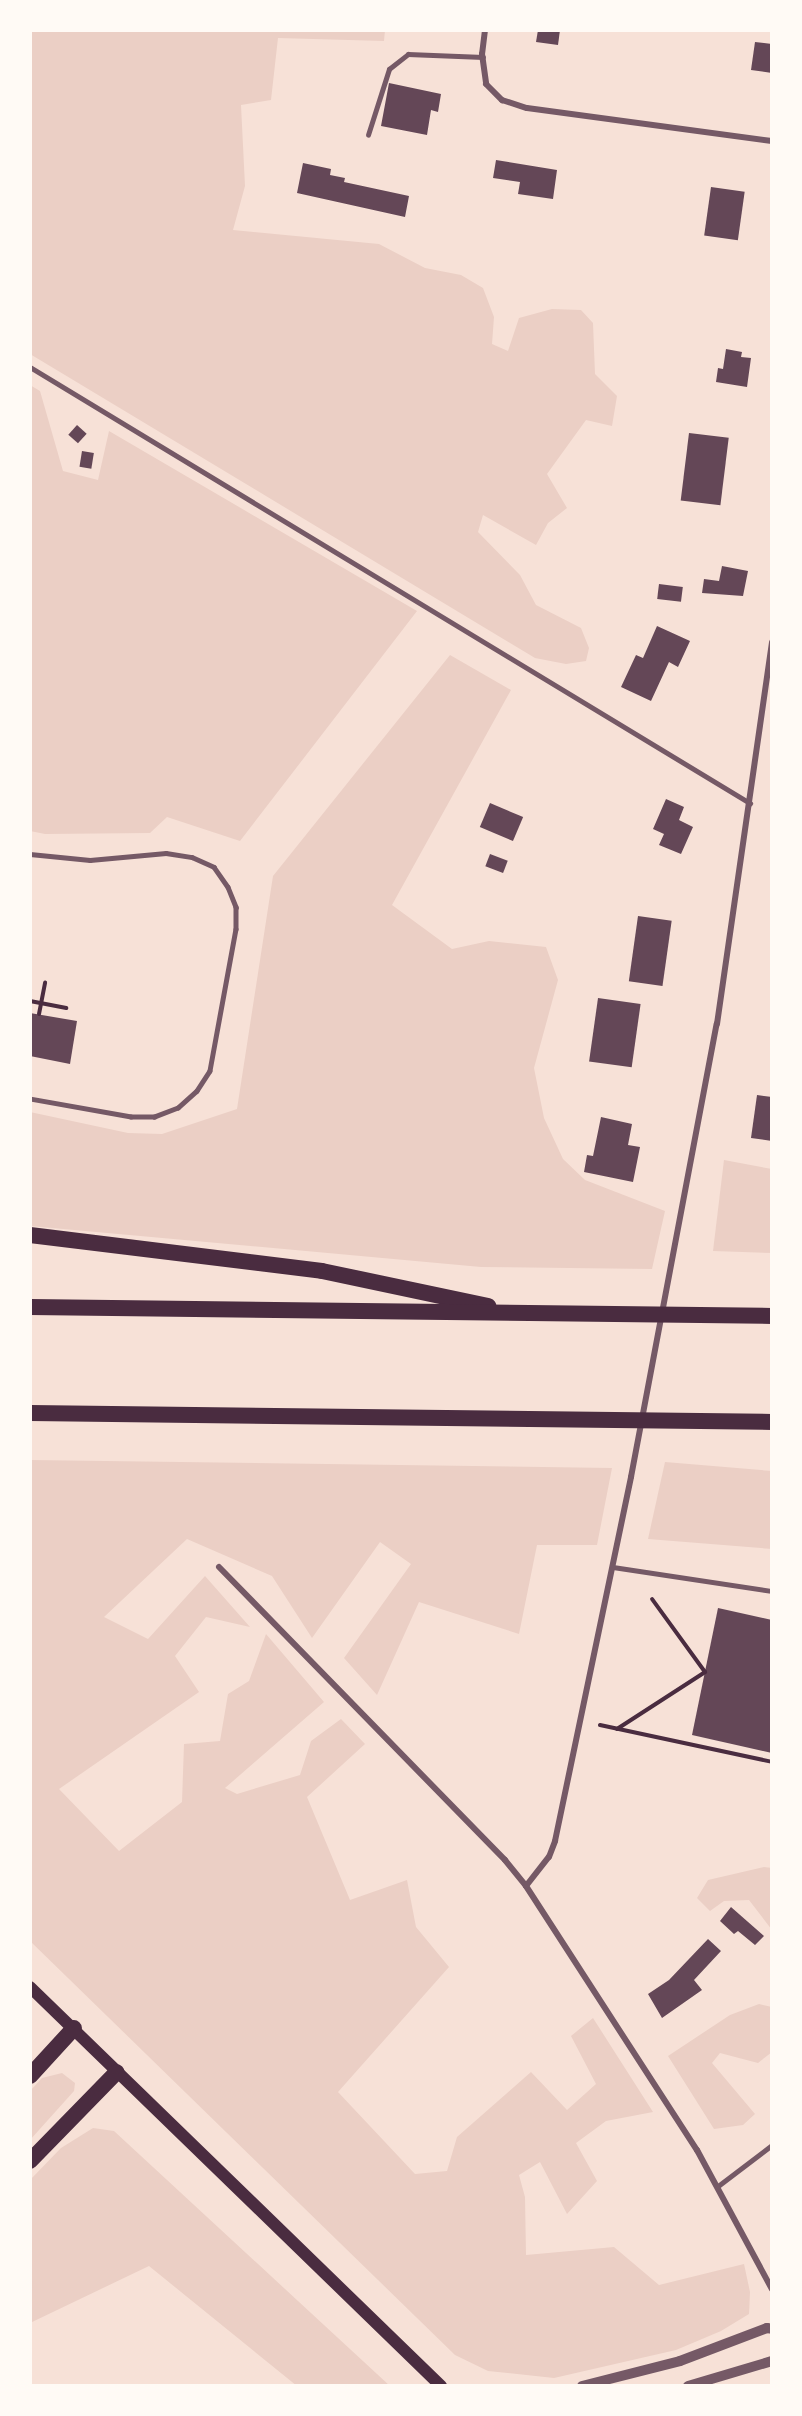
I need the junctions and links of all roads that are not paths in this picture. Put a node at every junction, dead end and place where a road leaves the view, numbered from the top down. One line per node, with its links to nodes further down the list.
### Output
1 (485, 30): 2 (street)
2 (483, 57): 3 (lane); 4 (street)
3 (368, 135)
4 (772, 141)
5 (30, 367): 7 (lane)
6 (772, 642): 7 (street)
7 (750, 803): 17 (street)
8 (30, 854): 9 (lane)
9 (30, 1099)
10 (30, 1235): 12 (highway)
11 (30, 1307): 12 (highway)
12 (521, 1313): 13 (highway)
13 (772, 1316)
14 (30, 1413): 15 (highway)
15 (772, 1422)
16 (219, 1566): 19 (street)
17 (613, 1567): 18 (lane); 19 (street)
18 (772, 1591)
19 (526, 1886): 26 (street)
20 (30, 1987): 21 (main road)
21 (74, 2028): 22 (main road); 23 (highway)
22 (117, 2072): 25 (highway); 30 (main road)
23 (30, 2076)
24 (772, 2145): 26 (lane)
25 (30, 2161)
26 (718, 2187): 27 (street)
27 (772, 2289)
28 (772, 2330): 31 (street)
29 (772, 2361): 32 (street)
30 (441, 2386)
31 (582, 2386)
32 (688, 2386)

